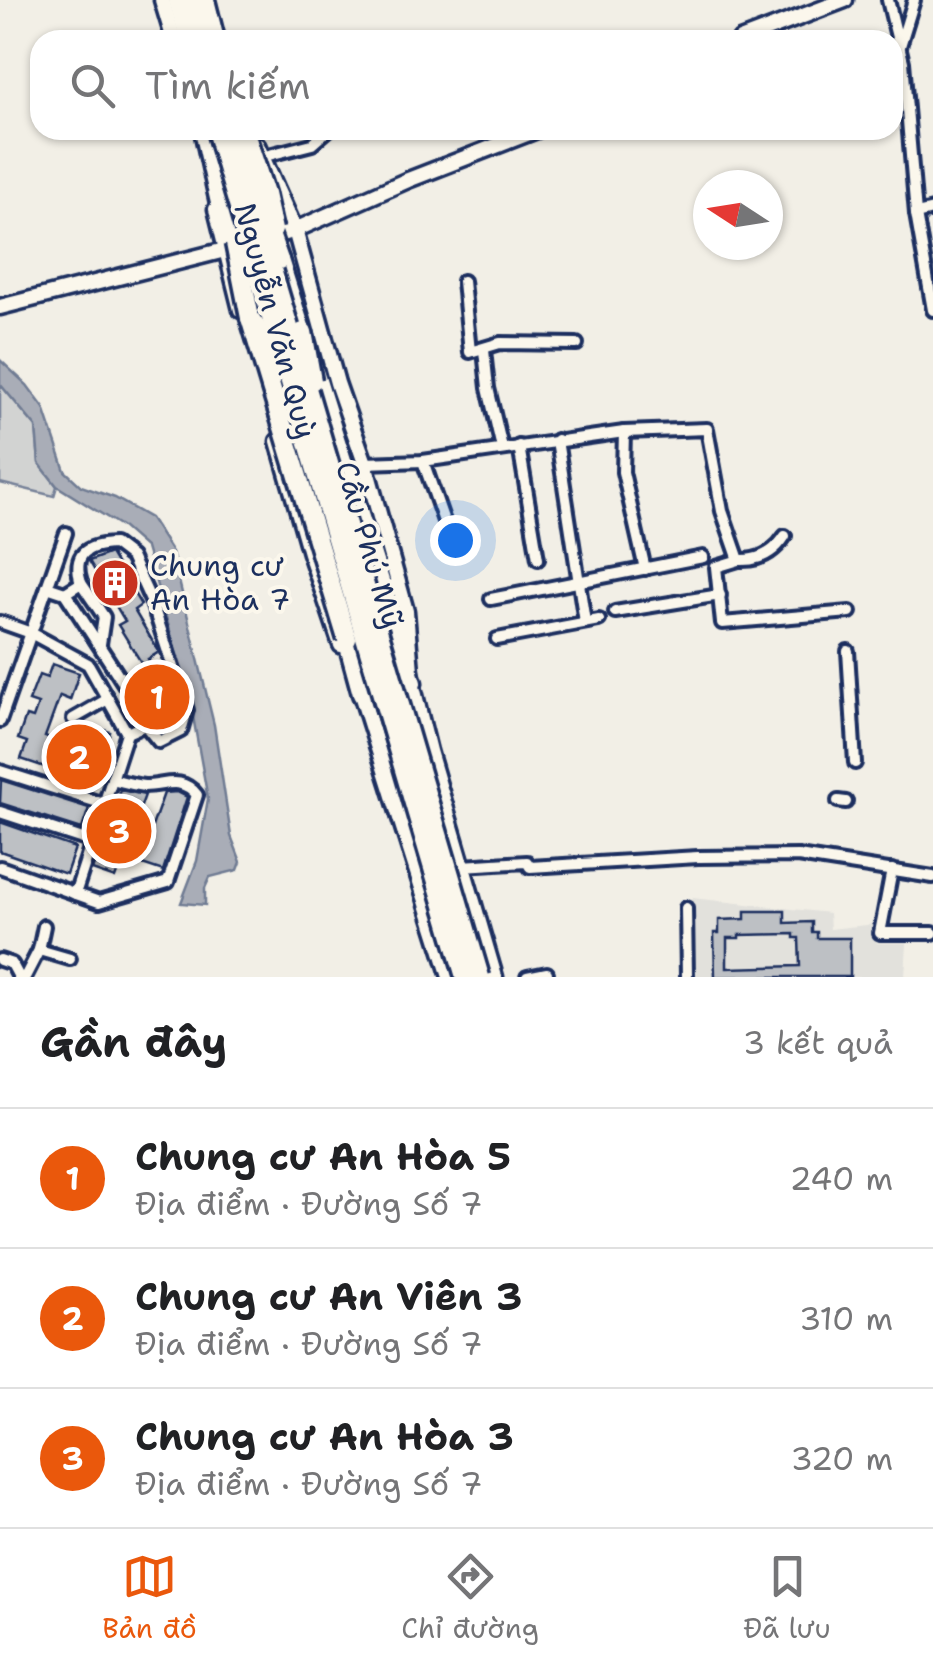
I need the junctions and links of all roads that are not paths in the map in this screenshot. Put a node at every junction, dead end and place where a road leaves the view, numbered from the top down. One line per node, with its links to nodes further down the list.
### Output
1 (166, 0): 8 (main road)
2 (178, 0): 9 (main road)
3 (194, 0): 10 (main road)
4 (208, 0): 11 (main road)
5 (845, 0): 12 (street)
6 (888, 0): 13 (street)
7 (914, 0): 14 (street)
8 (175, 30)
9 (187, 30)
10 (202, 30)
11 (216, 30)
12 (766, 30)
13 (896, 30)
14 (903, 37)
15 (903, 78): 27 (street)
16 (204, 140): 29 (main road, Cầu Phú Mỹ)
17 (215, 140): 29 (main road, Cầu Phú Mỹ, bridge)
18 (217, 140): 99 (main road, Cầu Phú Mỹ, bridge)
19 (235, 140): 100 (main road, Cầu Phú Mỹ, bridge)
20 (236, 140): 30 (main road, Cầu Phú Mỹ, bridge)
21 (247, 140): 30 (main road, Cầu Phú Mỹ, bridge)
22 (255, 140): 25 (street, Nguyễn Văn Quỳ)
23 (318, 140): 25 (street)
24 (511, 140): 28 (street)
25 (261, 157): 28 (street, Nguyễn Văn Quỳ)
26 (933, 210): 27 (street)
27 (916, 214): 33 (street)
28 (296, 230): 29 (street); 43 (street, Nguyễn Văn Quỳ)
29 (229, 247): 32 (street); 34 (main road, Cầu Phú Mỹ, bridge); 71 (street, Nguyễn Văn Quỳ)
30 (280, 260): 35 (main road, Cầu Phú Mỹ)
31 (463, 281): 37 (street)
32 (0, 307)
33 (933, 310)
34 (250, 318): 64 (main road, Cầu Phú Mỹ, bridge); 99 (main road, Cầu Phú Mỹ, bridge)
35 (303, 332): 62 (main road, Cầu Phú Mỹ, bridge); 100 (main road, Cầu Phú Mỹ, bridge)
36 (577, 344): 37 (street)
37 (484, 350): 41 (street)
38 (624, 432): 39 (street); 49 (street); 50 (street)
39 (557, 440): 40 (street); 51 (street)
40 (519, 446): 41 (street); 48 (street)
41 (502, 448): 42 (street)
42 (423, 461): 43 (street); 46 (street)
43 (365, 463): 70 (street, Nguyễn Văn Quỳ)
44 (66, 533): 53 (street)
45 (785, 536): 49 (street)
46 (454, 550)
47 (704, 557): 50 (street)
48 (538, 559)
49 (738, 560): 55 (street)
50 (645, 569): 51 (street)
51 (579, 582): 56 (street); 61 (street)
52 (81, 583): 54 (street); 66 (street); 75 (street)
53 (47, 587): 54 (street); 63 (street)
54 (66, 593): 66 (street)
55 (720, 595): 57 (street); 58 (street)
56 (491, 599)
57 (615, 612)
58 (850, 612)
59 (599, 620): 61 (street)
60 (0, 622): 63 (street)
61 (585, 622): 65 (street)
62 (394, 627): 70 (main road, Nguyễn Văn Quỳ)
63 (31, 632): 68 (street); 74 (street)
64 (347, 639): 71 (main road, Nguyễn Văn Quỳ)
65 (498, 640)
66 (98, 643): 68 (street); 69 (street)
67 (848, 651): 77 (street)
68 (88, 664): 69 (street); 72 (street)
69 (114, 666): 75 (street)
70 (412, 683): 81 (street, Nguyễn Văn Quỳ)
71 (362, 694): 83 (street, Nguyễn Văn Quỳ)
72 (108, 699): 73 (street); 76 (street)
73 (73, 719)
74 (0, 721)
75 (145, 724): 76 (street)
76 (127, 733): 79 (street)
77 (855, 764)
78 (0, 772): 80 (street)
79 (112, 779): 80 (street); 89 (street)
80 (104, 804): 84 (street)
81 (445, 808): 83 (street); 85 (street, Nguyễn Văn Quỳ)
82 (0, 812): 84 (street)
83 (404, 822): 98 (street, Nguyễn Văn Quỳ)
84 (92, 842): 89 (street)
85 (462, 866): 87 (street); 101 (street, Nguyễn Văn Quỳ)
86 (0, 867): 89 (street)
87 (892, 870): 88 (street); 92 (street)
88 (933, 877)
89 (74, 894)
90 (686, 908): 103 (street)
91 (44, 926): 93 (street)
92 (933, 933)
93 (39, 950): 95 (street); 97 (street)
94 (0, 960): 97 (street)
95 (70, 960)
96 (547, 974): 102 (street)
97 (22, 977)
98 (450, 977)
99 (463, 977)
100 (483, 977)
101 (495, 977)
102 (527, 977)
103 (688, 977)

